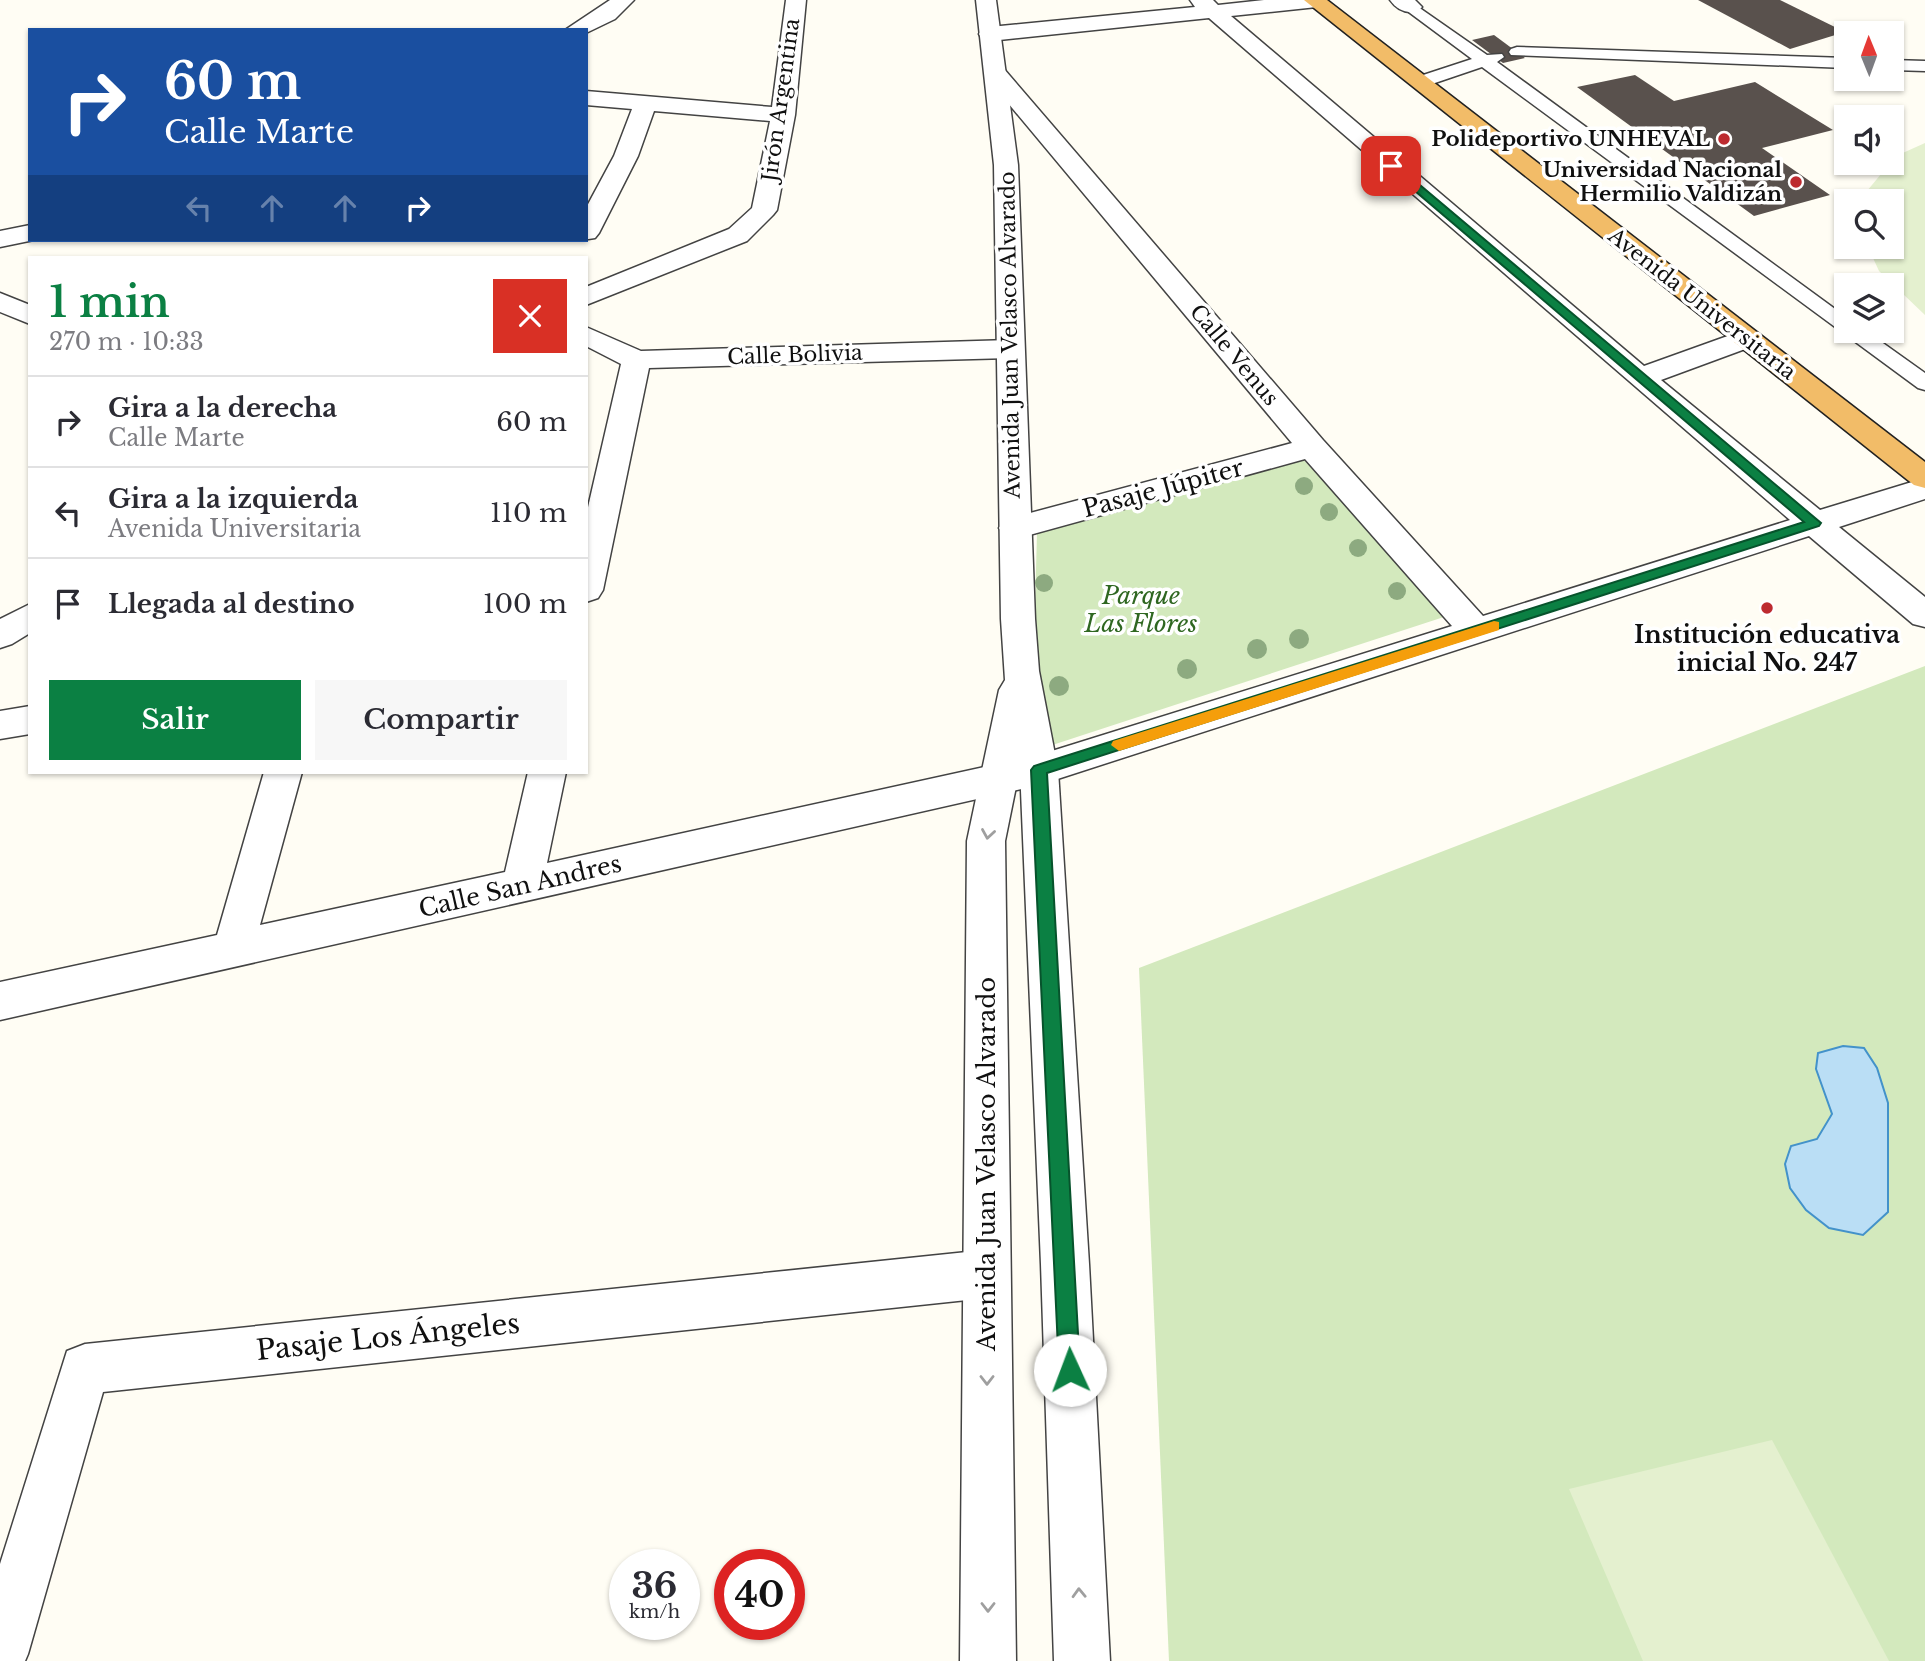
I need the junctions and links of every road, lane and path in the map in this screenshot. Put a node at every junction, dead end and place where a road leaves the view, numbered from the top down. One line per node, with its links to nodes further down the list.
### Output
1 (623, 0): 7 (street)
2 (796, 0): 18 (street, Jirón Argentina)
3 (986, 0): 8 (street, Avenida Juan Velasco Alvarado)
4 (1315, 1): 6 (street); 15 (highway, Avenida Universitaria)
5 (1406, 4): 10 (lane)
6 (1208, 6): 8 (street); 31 (street)
7 (580, 28)
8 (990, 34): 14 (street, Avenida Juan Velasco Alvarado)
9 (1517, 52): 11 (lane)
10 (1490, 59): 15 (lane); 25 (lane)
11 (1834, 63)
12 (1904, 65): 13 (lane)
13 (1925, 66)
14 (996, 74): 29 (street, Avenida Juan Velasco Alvarado); 33 (street, Calle Venus)
15 (1420, 82): 27 (highway, Avenida Universitaria)
16 (588, 98): 17 (street)
17 (645, 104): 18 (street); 19 (street)
18 (783, 115): 22 (street, Jirón Argentina)
19 (588, 229)
20 (28, 233): 21 (street)
21 (0, 239)
22 (588, 296)
23 (0, 301): 24 (street)
24 (28, 315)
25 (1834, 317)
26 (588, 336): 30 (street, Calle Bolivia)
27 (1746, 339): 31 (street); 34 (highway, Avenida Universitaria)
28 (1870, 343): 32 (lane)
29 (1010, 349): 30 (street, Calle Bolivia); 37 (street, Avenida Juan Velasco Alvarado)
30 (636, 360): 38 (street)
31 (1640, 378): 36 (street)
32 (1925, 383)
33 (1312, 447): 37 (street, Pasaje Júpiter); 41 (street, Calle Venus)
34 (1925, 478)
35 (1925, 488): 36 (street, Calle San Andres)
36 (1814, 523): 39 (street); 41 (street, Calle San Andres)
37 (1015, 528): 47 (street, Avenida Juan Velasco Alvarado)
38 (588, 581)
39 (1925, 615)
40 (28, 617): 42 (street)
41 (1477, 631): 47 (street, Calle San Andres)
42 (0, 635)
43 (28, 720): 44 (street)
44 (0, 725)
45 (282, 774): 49 (street)
46 (547, 774): 48 (street)
47 (1019, 774): 48 (street, Calle San Andres); 51 (street, Avenida Juan Velasco Alvarado, one-way to 51); 54 (street, Avenida Juan Velasco Alvarado, one-way to 47)
48 (522, 886): 49 (street, Calle San Andres)
49 (233, 950): 50 (street, Calle San Andres)
50 (0, 1000)
51 (986, 1274): 52 (street, Pasaje Los Ángeles); 53 (street, Avenida Juan Velasco Alvarado, one-way to 53)
52 (0, 1654)
53 (988, 1661)
54 (1082, 1661)

